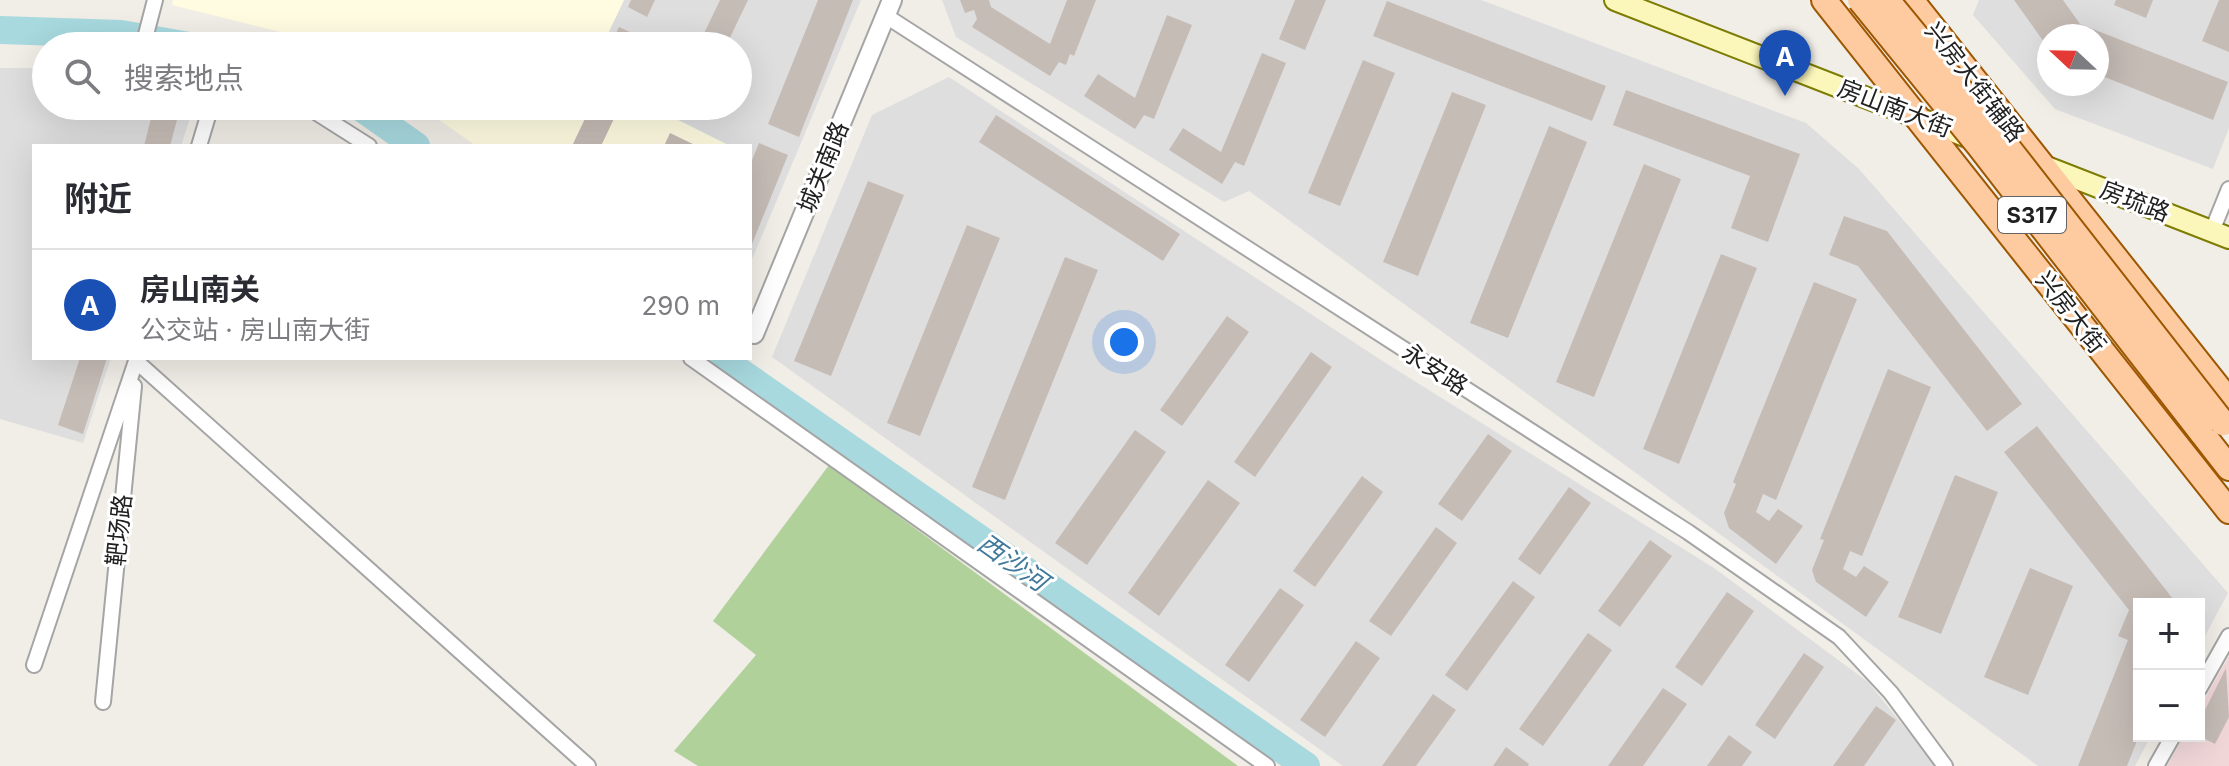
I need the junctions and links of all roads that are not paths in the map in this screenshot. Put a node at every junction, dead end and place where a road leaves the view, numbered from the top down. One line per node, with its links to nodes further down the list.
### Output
1 (1615, 0): 9 (main road, 房山南大街)
2 (1824, 0): 9 (main road, 兴房大街 / S317)
3 (1860, 0): 22 (main road, 兴房大街 / S317, bridge)
4 (1887, 0): 22 (main road, 兴房大街 / S317, bridge)
5 (1911, 0): 14 (main road, 兴房大街辅路 / S317)
6 (154, 2): 8 (street)
7 (889, 8): 17 (street, 城关南路); 32 (street, 永安路)
8 (146, 32)
9 (1916, 117): 14 (main road, 房山南大街); 24 (main road, 兴房大街 / S317)
10 (207, 120): 12 (street)
11 (328, 120): 13 (street)
12 (200, 144)
13 (366, 144)
14 (2040, 165): 16 (main road, 房琉路); 22 (main road, 兴房大街 / S317)
15 (2229, 189): 16 (street)
16 (2220, 234)
17 (754, 334)
18 (136, 360): 26 (street)
19 (136, 360): 28 (street, 靶场路)
20 (137, 360): 30 (street)
21 (694, 360): 31 (street)
22 (2221, 422): 23 (main road, 兴房大街 / S317)
23 (2229, 468)
24 (2229, 511)
25 (2229, 636): 27 (street)
26 (34, 665)
27 (2205, 678)
28 (103, 702)
29 (2170, 742): 33 (street)
30 (588, 766)
31 (1267, 766)
32 (1945, 766)
33 (2156, 766)

